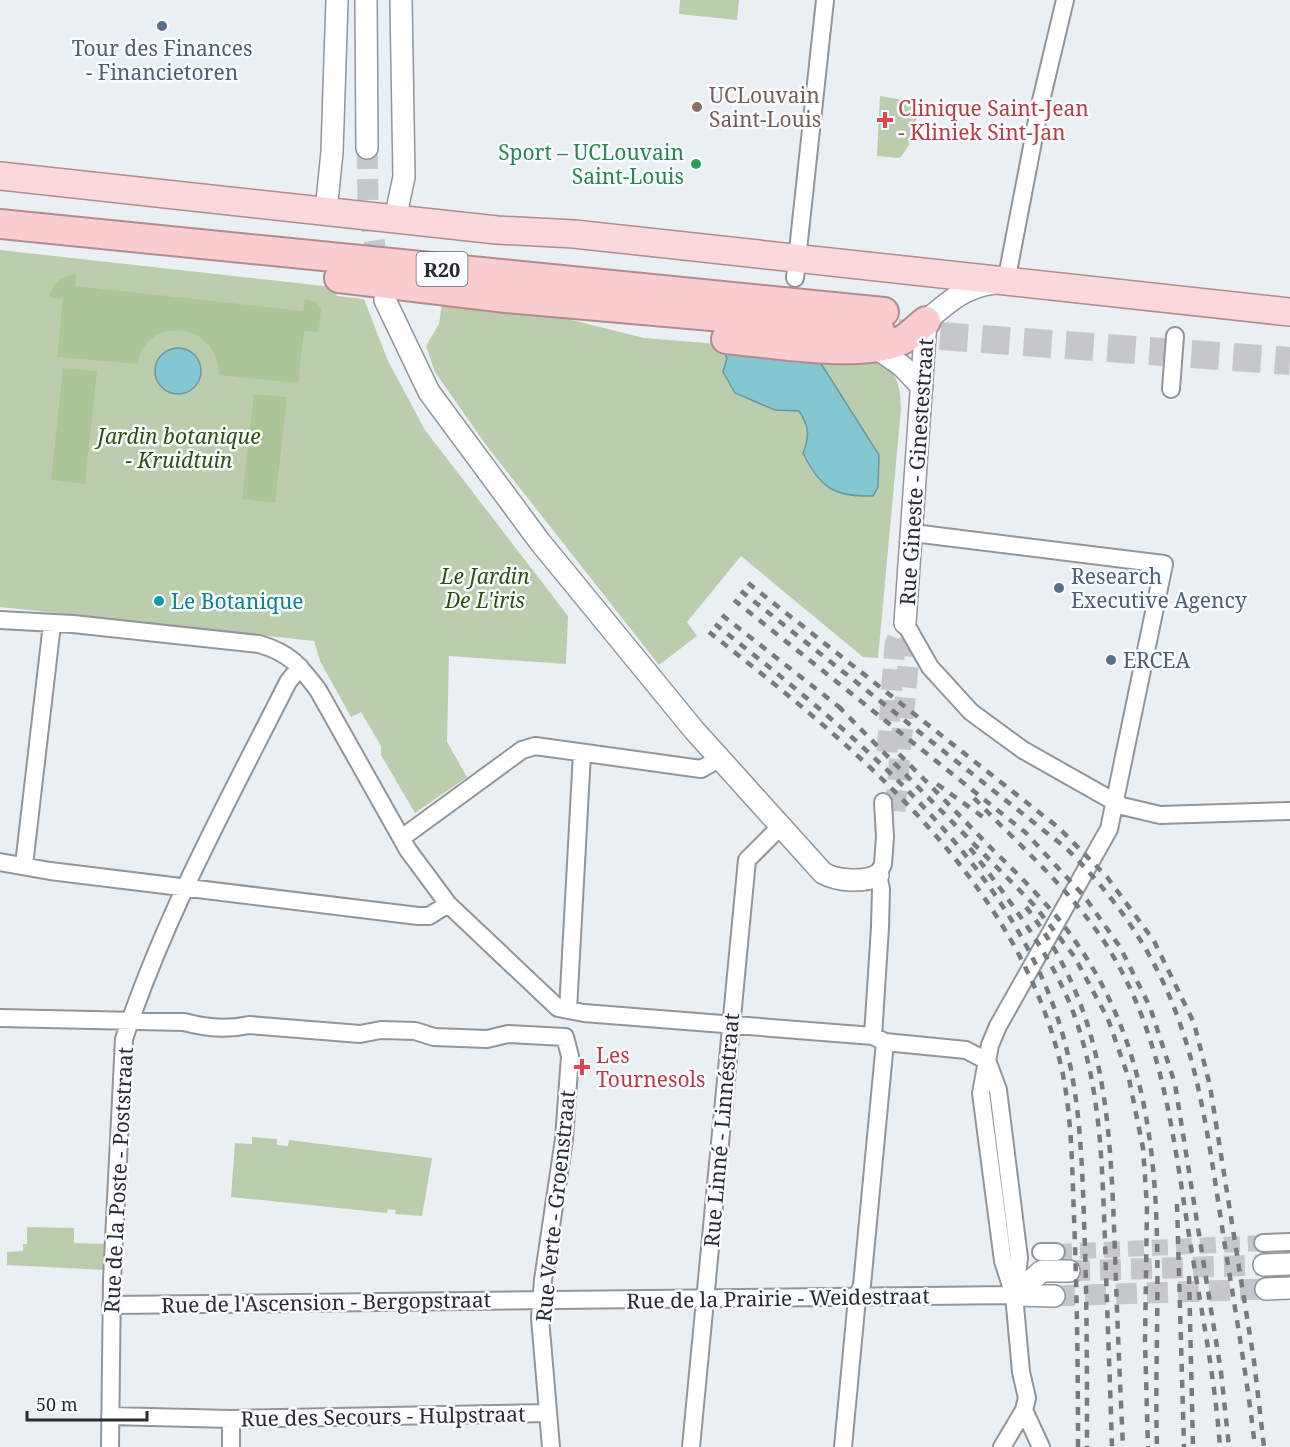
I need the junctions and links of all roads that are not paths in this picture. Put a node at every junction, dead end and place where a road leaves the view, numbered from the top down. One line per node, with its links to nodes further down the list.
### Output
1 (337, 0): 9 (street)
2 (366, 0): 6 (street)
3 (401, 0): 10 (street)
4 (825, 0): 13 (street)
5 (1065, 0): 14 (street)
6 (366, 147)
7 (0, 157): 9 (main road)
8 (0, 176): 9 (main road)
9 (327, 202): 10 (main road)
10 (398, 210): 13 (main road)
11 (0, 224): 19 (highway, R20)
12 (0, 239): 19 (highway, R20)
13 (796, 268): 15 (main road)
14 (1006, 282): 15 (main road); 17 (main road)
15 (956, 286): 18 (street)
16 (385, 300): 29 (street)
17 (1290, 312)
18 (926, 321): 19 (highway, R20); 21 (street, Rue Gineste - Ginestestraat)
19 (880, 330): 21 (street)
20 (1175, 336): 22 (street)
21 (922, 387): 23 (street, Rue Gineste - Ginestestraat)
22 (1171, 389)
23 (913, 533): 25 (street, Rue Gineste - Ginestestraat); 30 (street)
24 (0, 620): 26 (street)
25 (905, 623): 30 (street)
26 (52, 624): 27 (street); 36 (street)
27 (300, 667): 34 (street); 38 (street, Rue de la Poste - Poststraat)
28 (582, 753): 29 (street); 34 (street); 40 (street)
29 (719, 759): 33 (street)
30 (1115, 802): 32 (street); 45 (street)
31 (889, 807): 37 (street)
32 (1290, 811)
33 (780, 827): 37 (street); 43 (street, Rue Linné - Linnéstraat)
34 (403, 837): 39 (street)
35 (0, 862): 36 (street)
36 (24, 865): 38 (street)
37 (878, 875): 44 (street)
38 (186, 886): 39 (street); 42 (street, Rue de la Poste - Poststraat)
39 (448, 904): 40 (street)
40 (567, 1010): 43 (street)
41 (0, 1018): 42 (street)
42 (130, 1020): 56 (street, Rue Verte - Groenstraat); 58 (street, Rue de la Poste - Poststraat)
43 (730, 1025): 44 (street); 57 (street, Rue Linné - Linnéstraat)
44 (879, 1039): 45 (street); 55 (street)
45 (987, 1061): 53 (street)
46 (1290, 1242): 47 (street)
47 (1263, 1243)
48 (1290, 1264): 49 (street)
49 (1264, 1265)
50 (1069, 1271): 53 (street)
51 (1290, 1288): 52 (street)
52 (1266, 1289)
53 (1014, 1295): 54 (street); 55 (street, Rue de la Prairie - Weidestraat); 59 (street)
54 (1054, 1296)
55 (857, 1298): 57 (street, Rue de la Prairie - Weidestraat); 67 (street)
56 (541, 1299): 57 (street, Rue de la Prairie - Weidestraat); 58 (street, Rue de l'Ascension - Bergopstraat); 60 (street, Rue Verte - Groenstraat)
57 (705, 1300): 66 (street, Rue Linné - Linnéstraat)
58 (111, 1305): 61 (street, Rue de la Poste - Poststraat)
59 (1024, 1410): 68 (street); 69 (street)
60 (548, 1413): 62 (street, Rue des Secours - Hulpstraat); 65 (street, Rue Verte - Groenstraat)
61 (110, 1416): 62 (street, Rue des Secours - Hulpstraat); 63 (street, Rue de la Poste - Poststraat)
62 (231, 1419): 64 (street)
63 (110, 1447)
64 (231, 1447)
65 (551, 1447)
66 (691, 1447)
67 (843, 1447)
68 (1002, 1447)
69 (1041, 1447)

